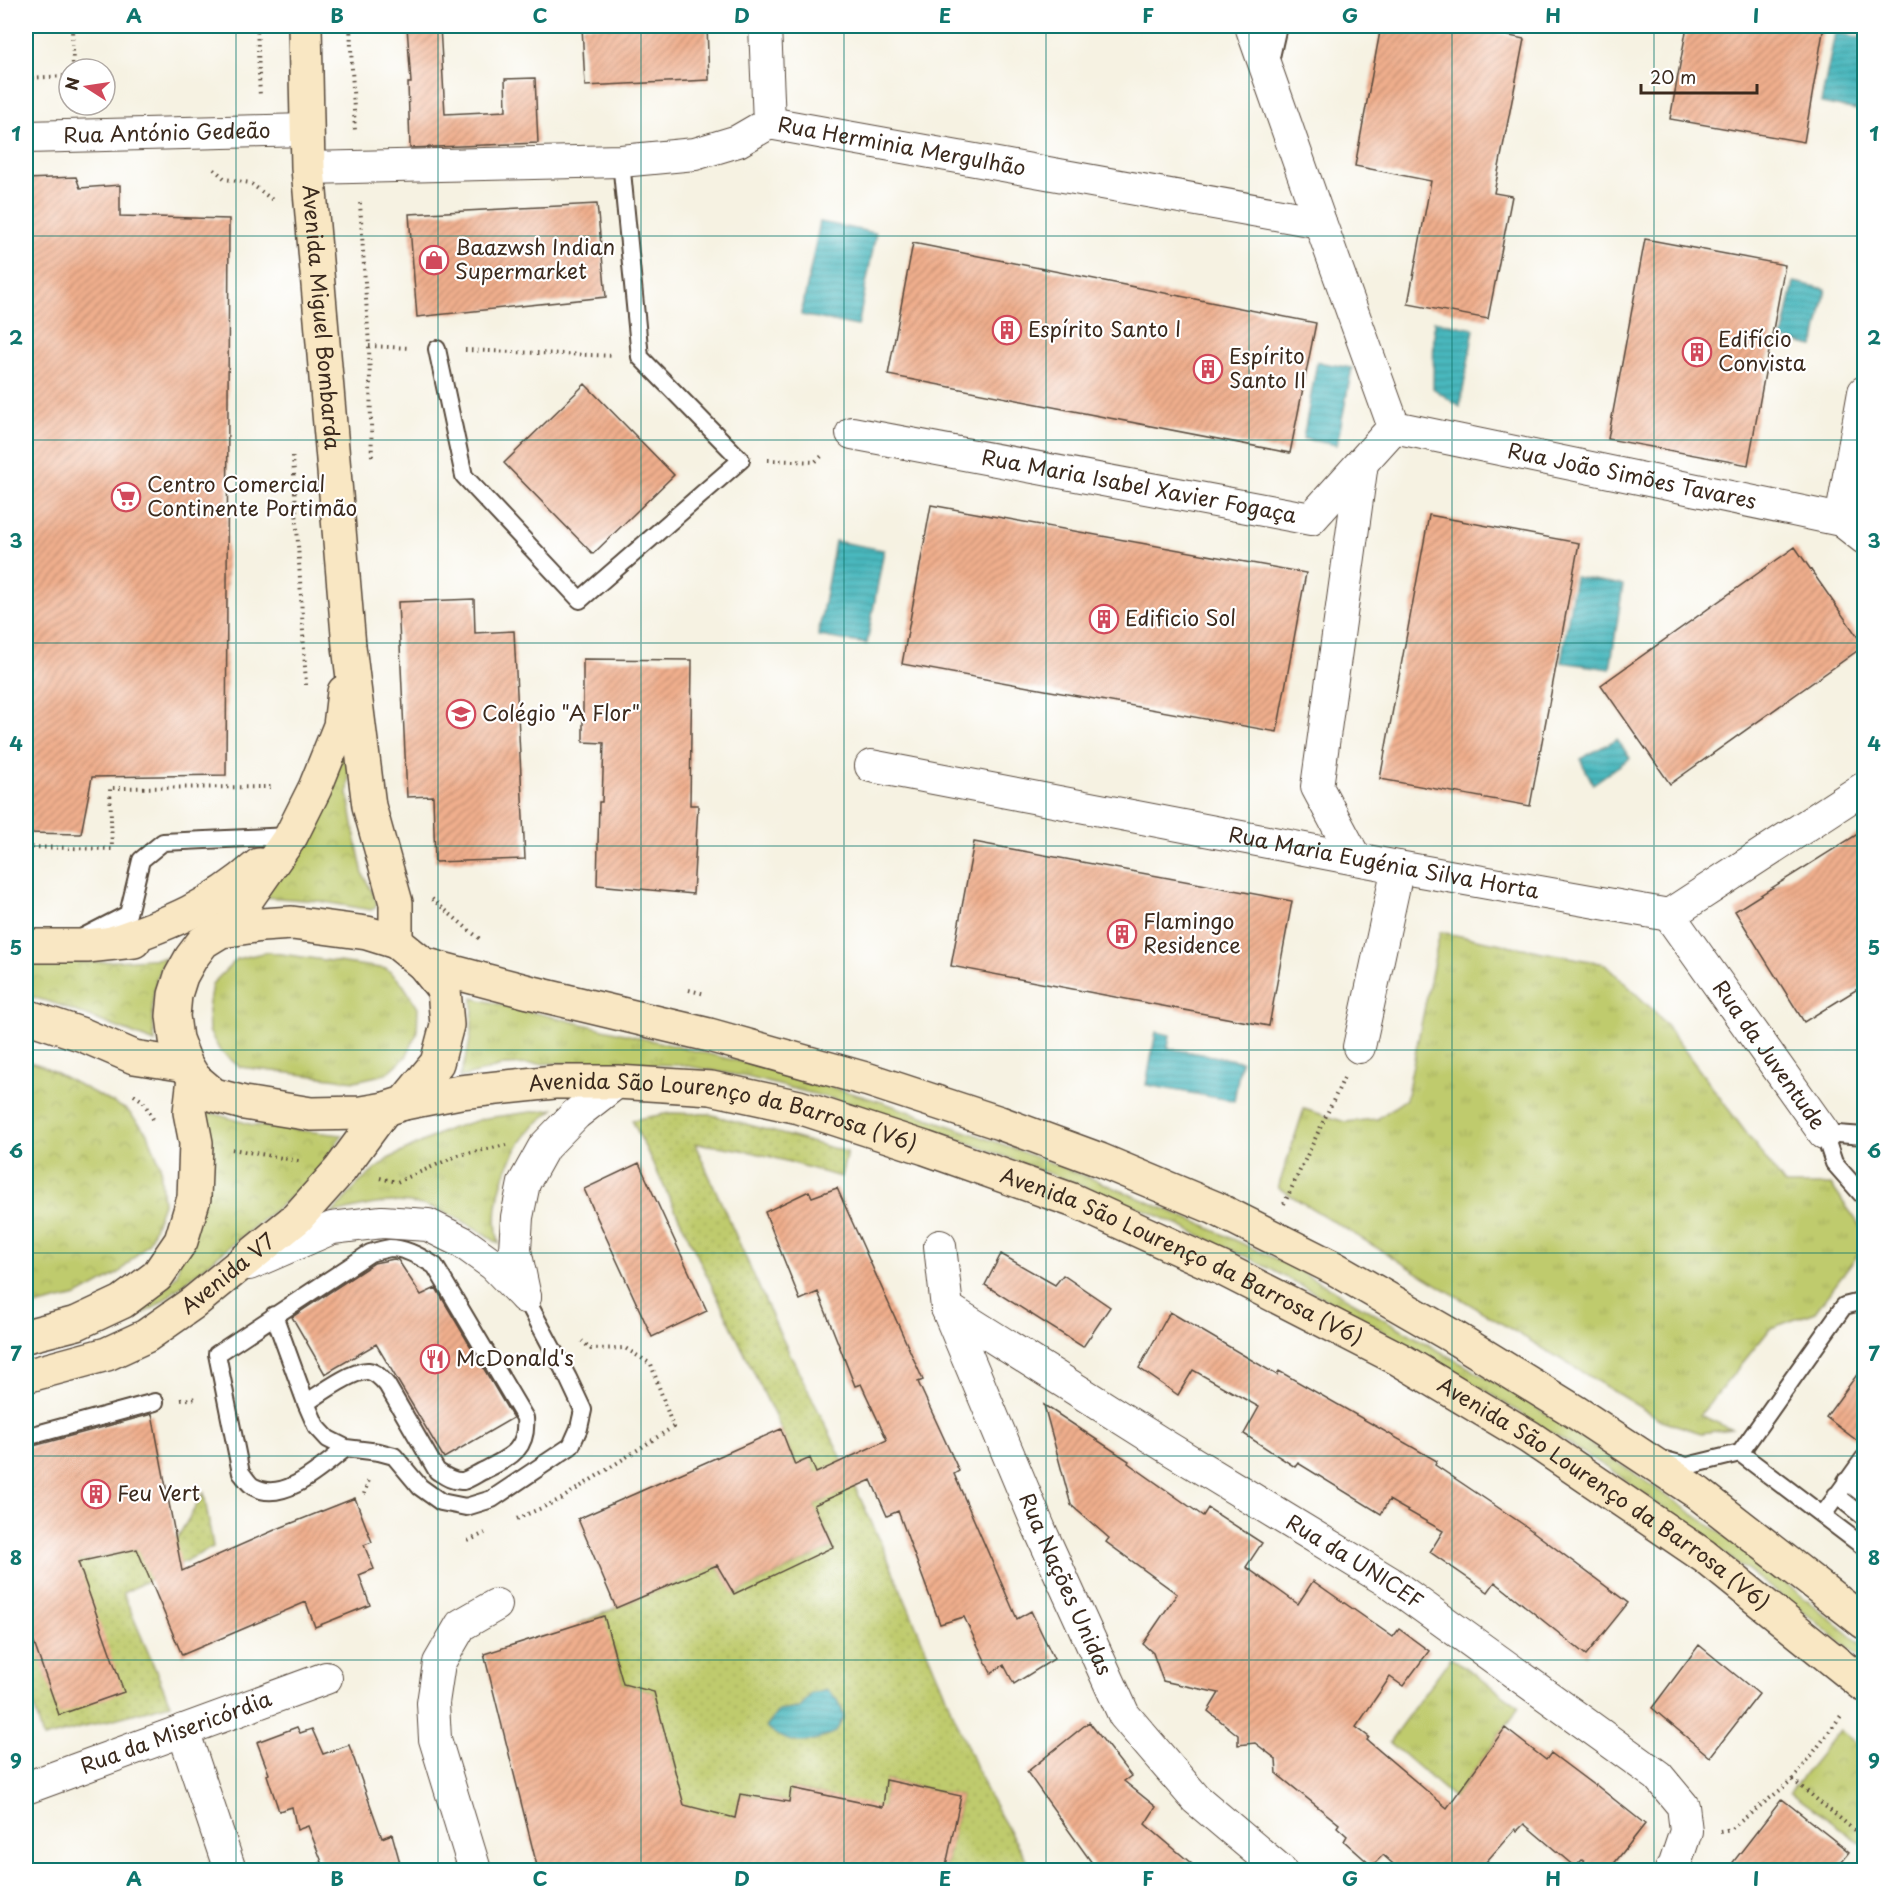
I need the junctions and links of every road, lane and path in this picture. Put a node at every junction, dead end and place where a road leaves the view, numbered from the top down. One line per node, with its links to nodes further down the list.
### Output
1 (72, 26): 8 (path)
2 (256, 26): 14 (path)
3 (304, 26): 13 (main road, Avenida Miguel Bombarda)
4 (350, 26): 18 (path)
5 (765, 26): 12 (street)
6 (1251, 26): 9 (street)
7 (1278, 26): 9 (lane)
8 (73, 57)
9 (1268, 73): 21 (street)
10 (57, 77): 11 (path)
11 (26, 78)
12 (769, 123): 16 (street, Rua Herminia Mergulhão); 21 (street, Rua Herminia Mergulhão)
13 (307, 130): 14 (street, Rua António Gedeão); 19 (main road, Avenida Miguel Bombarda)
14 (262, 131): 15 (street, Rua António Gedeão)
15 (26, 137)
16 (621, 161): 18 (street, Rua Herminia Mergulhão); 24 (lane)
17 (211, 166): 20 (path)
18 (357, 167): 19 (street, Rua Herminia Mergulhão); 22 (path)
19 (308, 168): 33 (main road, Avenida Miguel Bombarda)
20 (275, 207)
21 (1320, 222): 26 (street)
22 (369, 346): 23 (path); 31 (path)
23 (436, 349): 24 (path); 29 (lane)
24 (640, 357): 29 (lane)
25 (1864, 392): 32 (street)
26 (1394, 427): 30 (street, Rua Maria Isabel Xavier Fogaça); 32 (street, Rua João Simões Tavares)
27 (852, 433): 29 (path); 30 (street, Rua Maria Isabel Xavier Fogaça)
28 (292, 445): 34 (path)
29 (741, 460)
30 (1362, 463): 40 (street)
31 (373, 465)
32 (1853, 529)
33 (349, 646): 38 (main road); 46 (main road)
34 (307, 696)
35 (871, 766): 40 (street, Rua Maria Eugénia Silva Horta)
36 (283, 787): 39 (path)
37 (1864, 788): 43 (street)
38 (291, 836): 44 (main road); 47 (main road); 49 (lane)
39 (26, 847)
40 (1355, 858): 41 (street, Rua Maria Eugénia Silva Horta)
41 (1398, 867): 43 (street, Rua Maria Eugénia Silva Horta); 54 (street)
42 (423, 892): 45 (path)
43 (1669, 915): 60 (street, Rua da Juventude)
44 (225, 931): 46 (main road); 47 (main road); 55 (main road)
45 (482, 941)
46 (396, 942): 50 (main road)
47 (112, 943): 49 (main road)
48 (26, 946): 49 (main road)
49 (67, 946)
50 (423, 964): 58 (main road); 78 (main road)
51 (686, 989): 52 (path)
52 (708, 995)
53 (26, 1016): 55 (main road, Avenida São Lourenço da Barrosa (V6))
54 (1359, 1047): 63 (path)
55 (190, 1071): 58 (main road, Avenida São Lourenço da Barrosa (V6)); 70 (main road, Avenida V7)
56 (617, 1082): 58 (main road, Avenida São Lourenço da Barrosa (V6)); 66 (street); 89 (main road, Avenida São Lourenço da Barrosa (V6))
57 (126, 1091): 59 (path)
58 (395, 1106): 65 (main road, Avenida V7)
59 (157, 1128)
60 (1824, 1133): 61 (lane); 62 (lane, Rua da Juventude)
61 (1864, 1136)
62 (1864, 1197)
63 (1274, 1200)
64 (940, 1246): 68 (street, Rua Nações Unidas)
65 (231, 1272): 66 (street); 71 (main road, Avenida V7)
66 (525, 1297): 76 (lane)
67 (1864, 1301): 77 (lane)
68 (947, 1308): 100 (street, Rua Nações Unidas); 101 (street, Rua da UNICEF)
69 (274, 1315): 72 (lane); 74 (lane); 74 (lane)
70 (26, 1336)
71 (26, 1376)
72 (225, 1396): 73 (path); 76 (lane)
73 (155, 1402): 75 (lane)
74 (306, 1403): 76 (lane)
75 (26, 1437)
76 (346, 1448)
77 (1740, 1453): 78 (lane); 83 (lane)
78 (1640, 1454): 87 (main road)
79 (1863, 1462): 80 (lane)
80 (1846, 1481): 81 (lane); 82 (lane)
81 (1836, 1495): 83 (lane); 84 (lane)
82 (1864, 1495)
83 (1823, 1515): 85 (lane)
84 (1864, 1517)
85 (1864, 1547)
86 (496, 1605): 99 (street)
87 (1864, 1622)
88 (327, 1678): 91 (street, Rua da Misericórdia)
89 (1864, 1685)
90 (1845, 1710): 92 (path)
91 (183, 1730): 93 (street, Rua da Misericórdia); 98 (street)
92 (1793, 1780): 94 (path); 95 (path)
93 (26, 1788)
94 (1855, 1830): 96 (path); 97 (path)
95 (1714, 1832)
96 (1864, 1832)
97 (1864, 1838)
98 (230, 1870)
99 (475, 1870)
100 (1280, 1870)
101 (1671, 1870)

